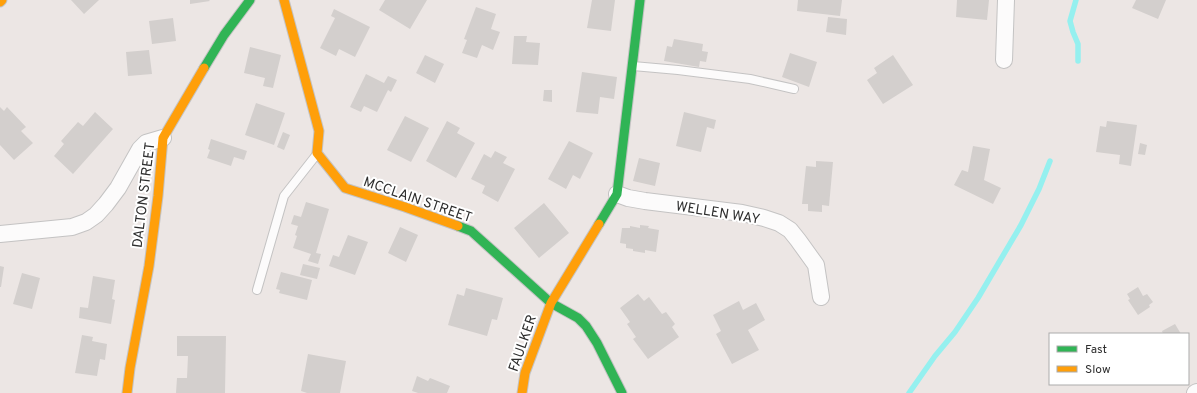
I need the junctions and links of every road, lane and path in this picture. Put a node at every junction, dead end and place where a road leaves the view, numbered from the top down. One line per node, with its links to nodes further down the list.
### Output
1 (250, 0): 8 (street, DALTON STREET)
2 (284, 0): 9 (street)
3 (640, 0): 6 (street)
4 (1006, 0): 5 (street)
5 (1004, 60)
6 (632, 66): 7 (lane); 10 (street)
7 (794, 89)
8 (163, 138): 11 (street); 15 (street, DALTON STREET)
9 (317, 153): 12 (lane); 14 (street, MCCLAIN STREET)
10 (618, 194): 13 (street, WELLEN WAY); 14 (street)
11 (0, 234)
12 (257, 290)
13 (821, 297)
14 (551, 303): 16 (street, FAULKER); 17 (street, MCCLAIN STREET)
15 (127, 393)
16 (522, 393)
17 (622, 393)

